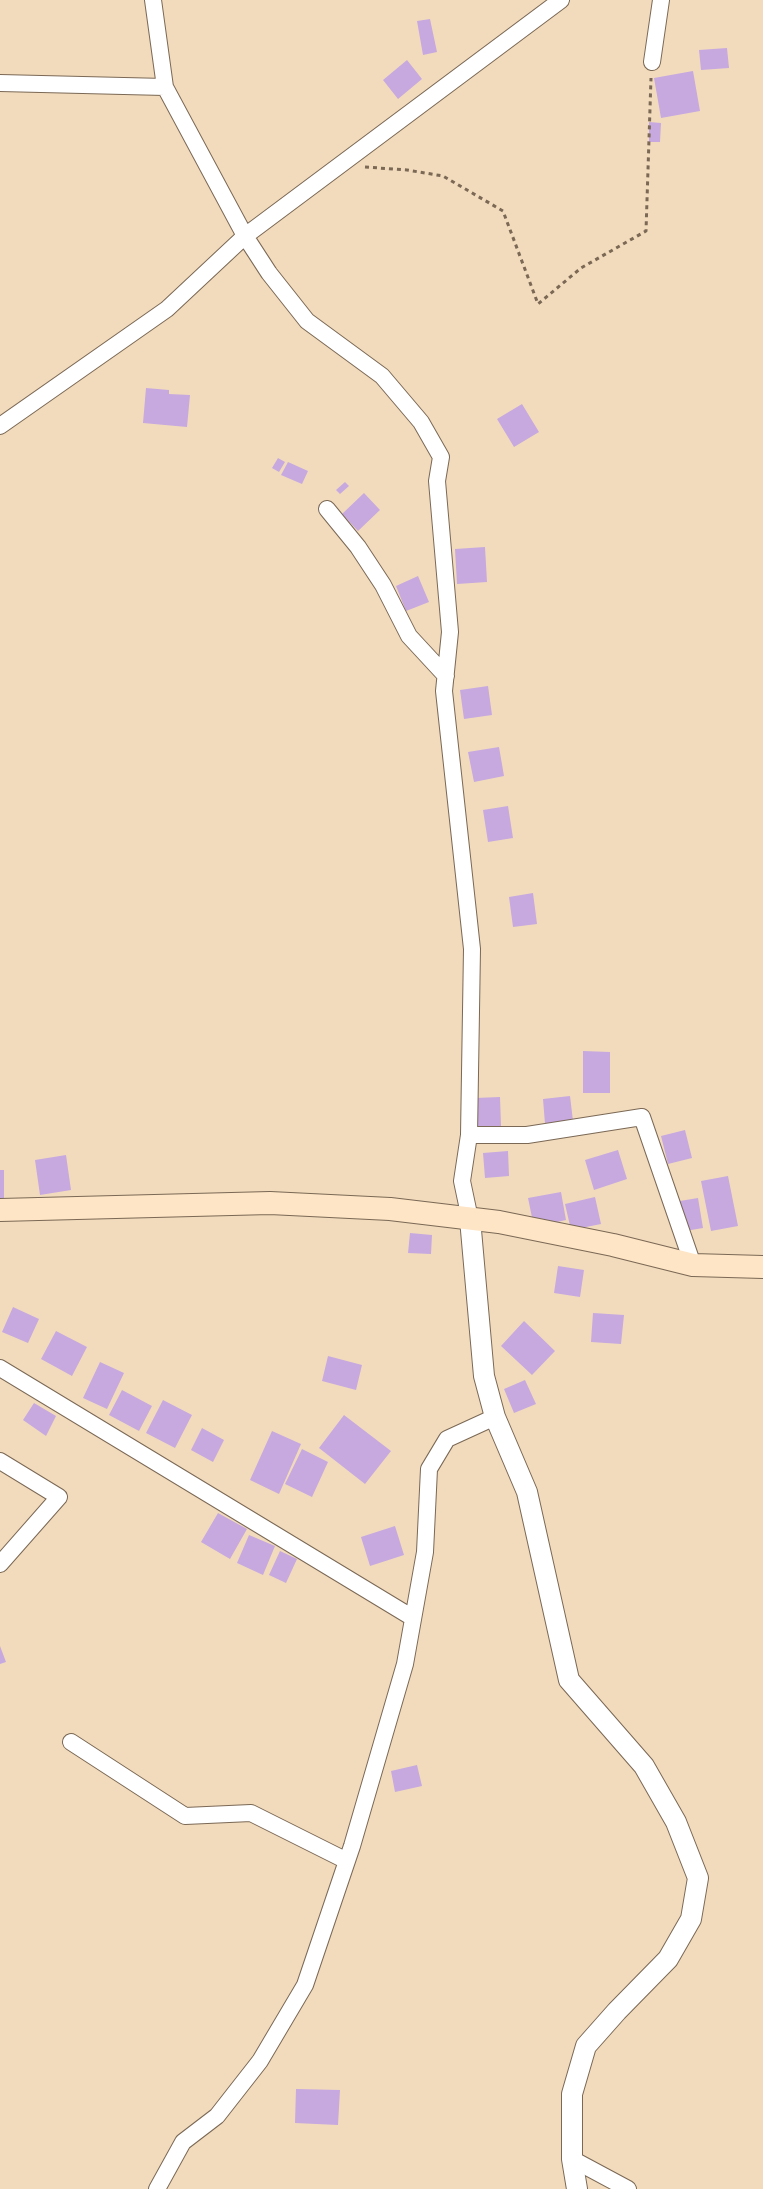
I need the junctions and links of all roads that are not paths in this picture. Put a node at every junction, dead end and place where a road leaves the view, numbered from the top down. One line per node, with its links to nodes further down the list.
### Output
1 (153, 0): 6 (street)
2 (560, 0): 7 (street)
3 (661, 0): 4 (street)
4 (652, 62)
5 (0, 83): 6 (street)
6 (165, 87): 7 (street)
7 (245, 236): 8 (street); 10 (street)
8 (0, 426)
9 (327, 508): 10 (street)
10 (446, 676): 11 (street)
11 (469, 1134): 13 (street); 14 (street)
12 (0, 1210): 13 (main road)
13 (470, 1219): 14 (main road); 17 (street)
14 (693, 1265): 15 (main road)
15 (763, 1267)
16 (0, 1368): 20 (street)
17 (495, 1417): 20 (street); 23 (street)
18 (0, 1461): 19 (street)
19 (0, 1564)
20 (413, 1618): 22 (street)
21 (71, 1742): 22 (street)
22 (347, 1862): 24 (street)
23 (572, 2159): 25 (street); 26 (street)
24 (157, 2189)
25 (577, 2189)
26 (628, 2189)

